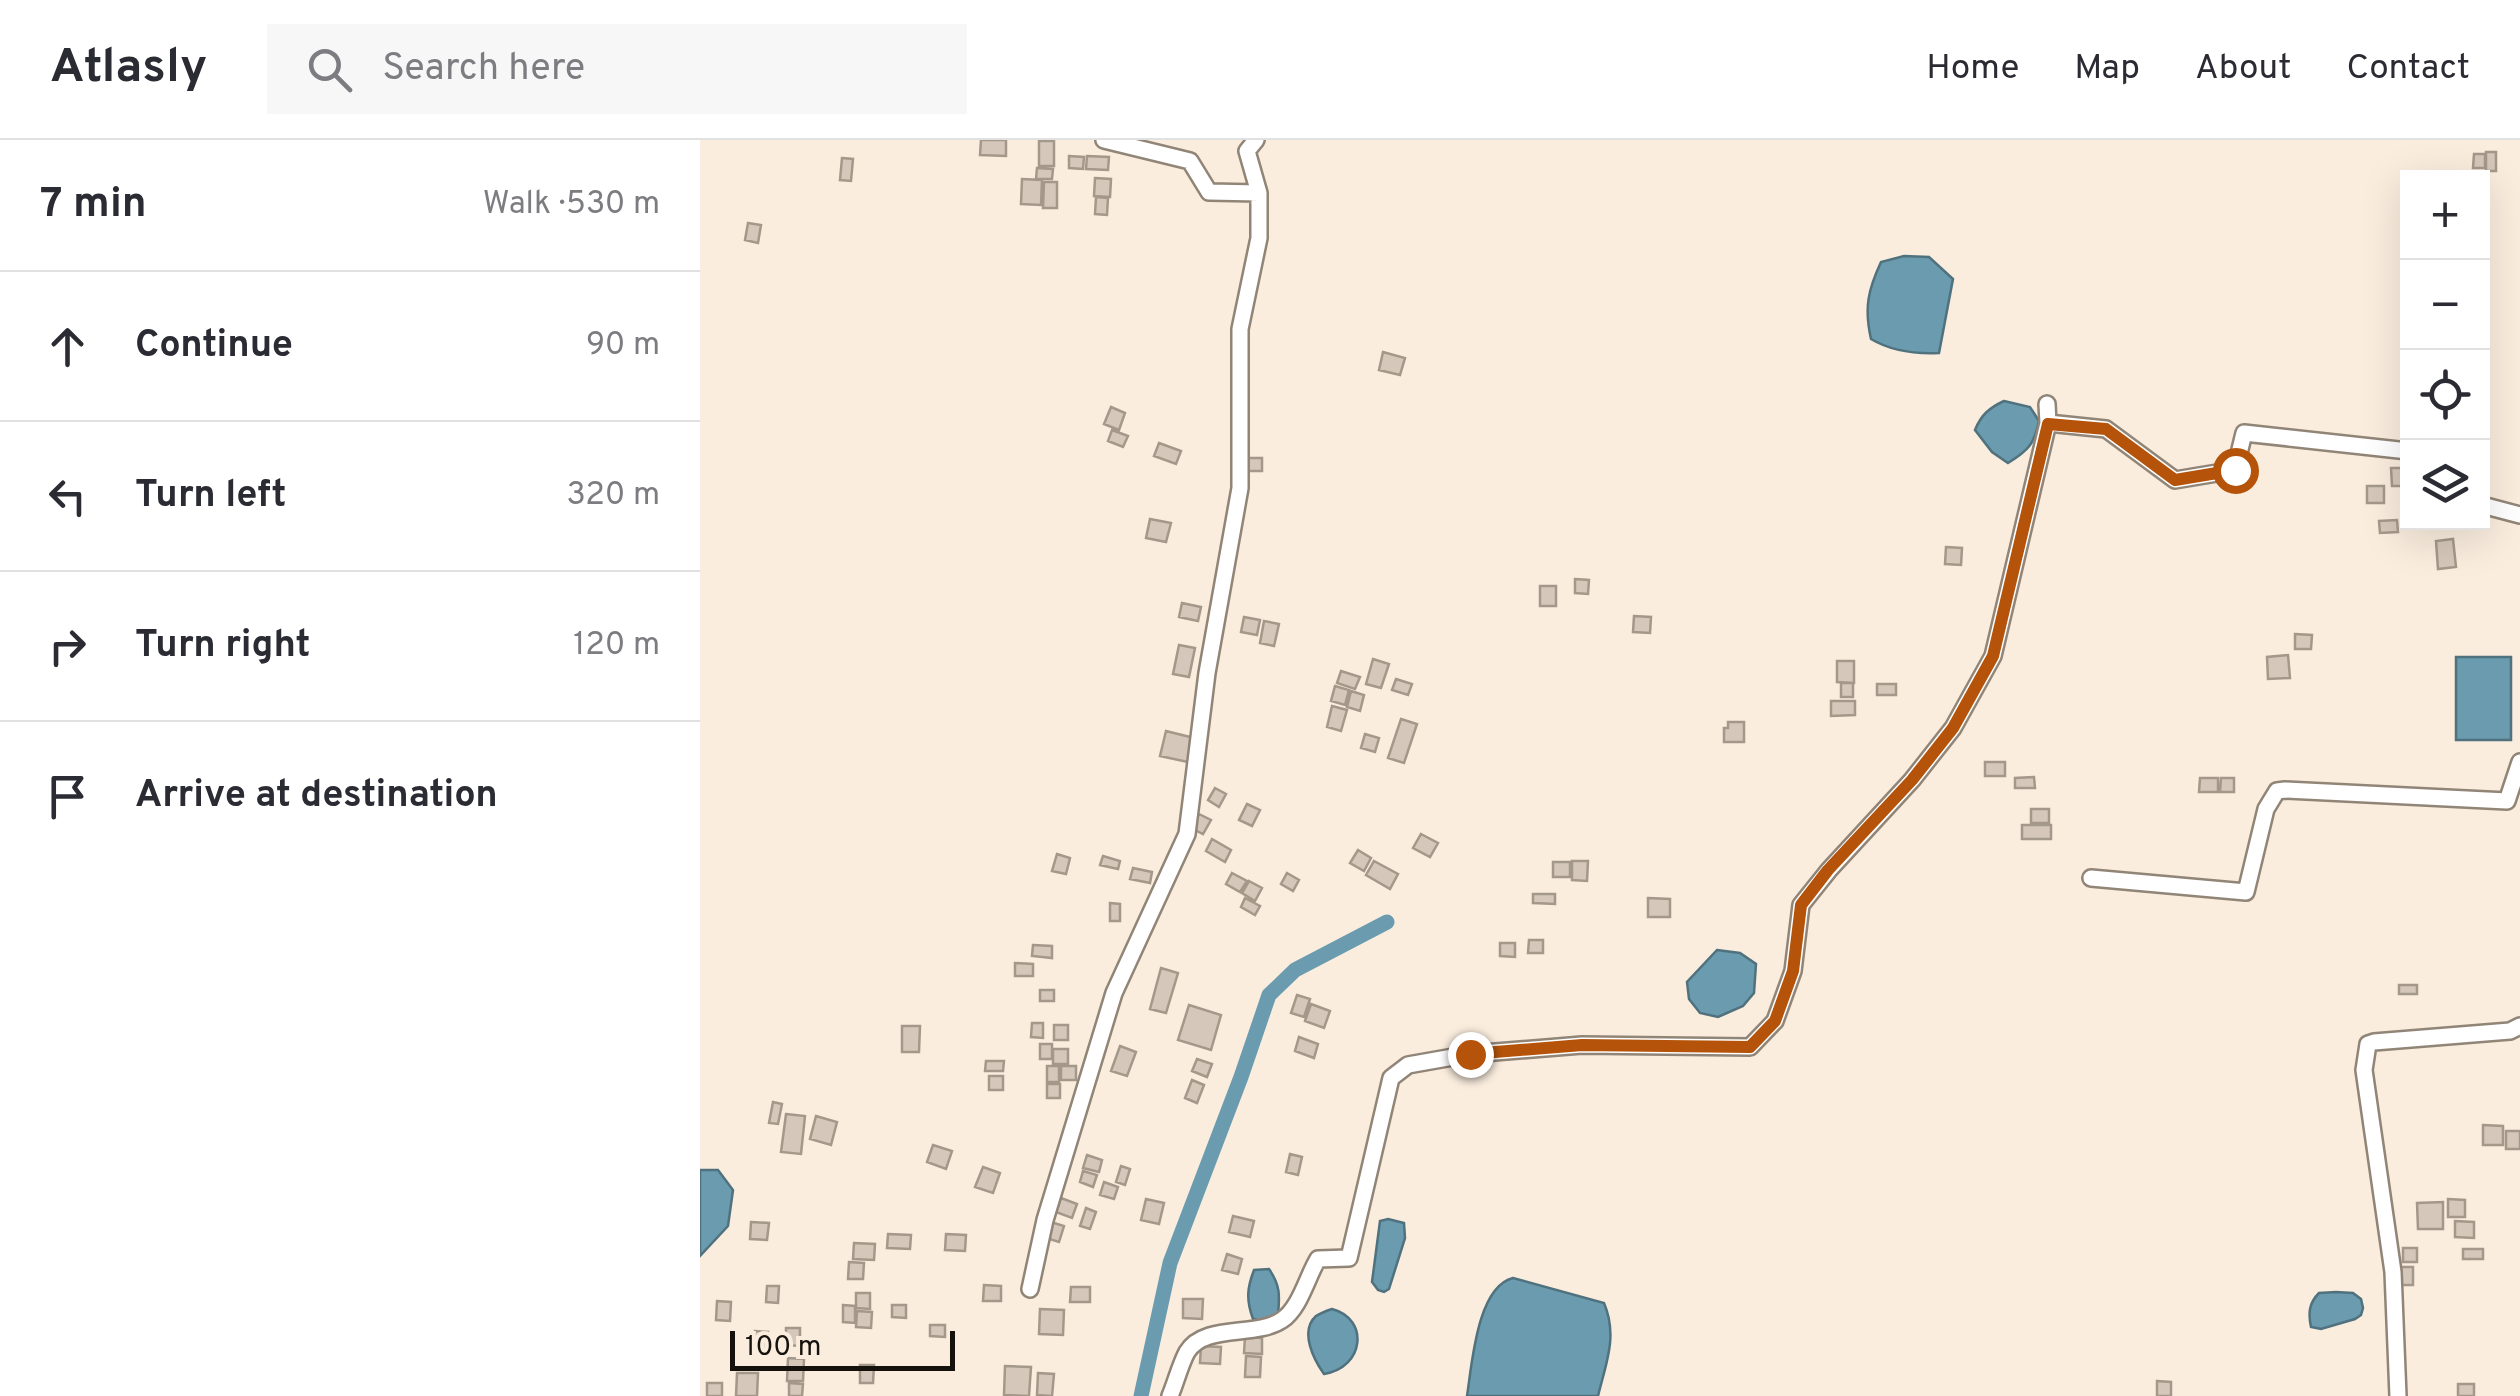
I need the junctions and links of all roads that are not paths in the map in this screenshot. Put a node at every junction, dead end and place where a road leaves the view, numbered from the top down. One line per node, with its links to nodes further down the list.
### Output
1 (1104, 140): 3 (street)
2 (1256, 140): 3 (street)
3 (1259, 192): 12 (street)
4 (2048, 404): 5 (street)
5 (2048, 424): 6 (street); 13 (street)
6 (2400, 450)
7 (2490, 507): 8 (street)
8 (2520, 515)
9 (2520, 762): 10 (street)
10 (2092, 878)
11 (2520, 1026): 14 (street)
12 (1030, 1289)
13 (1170, 1396)
14 (2398, 1396)

